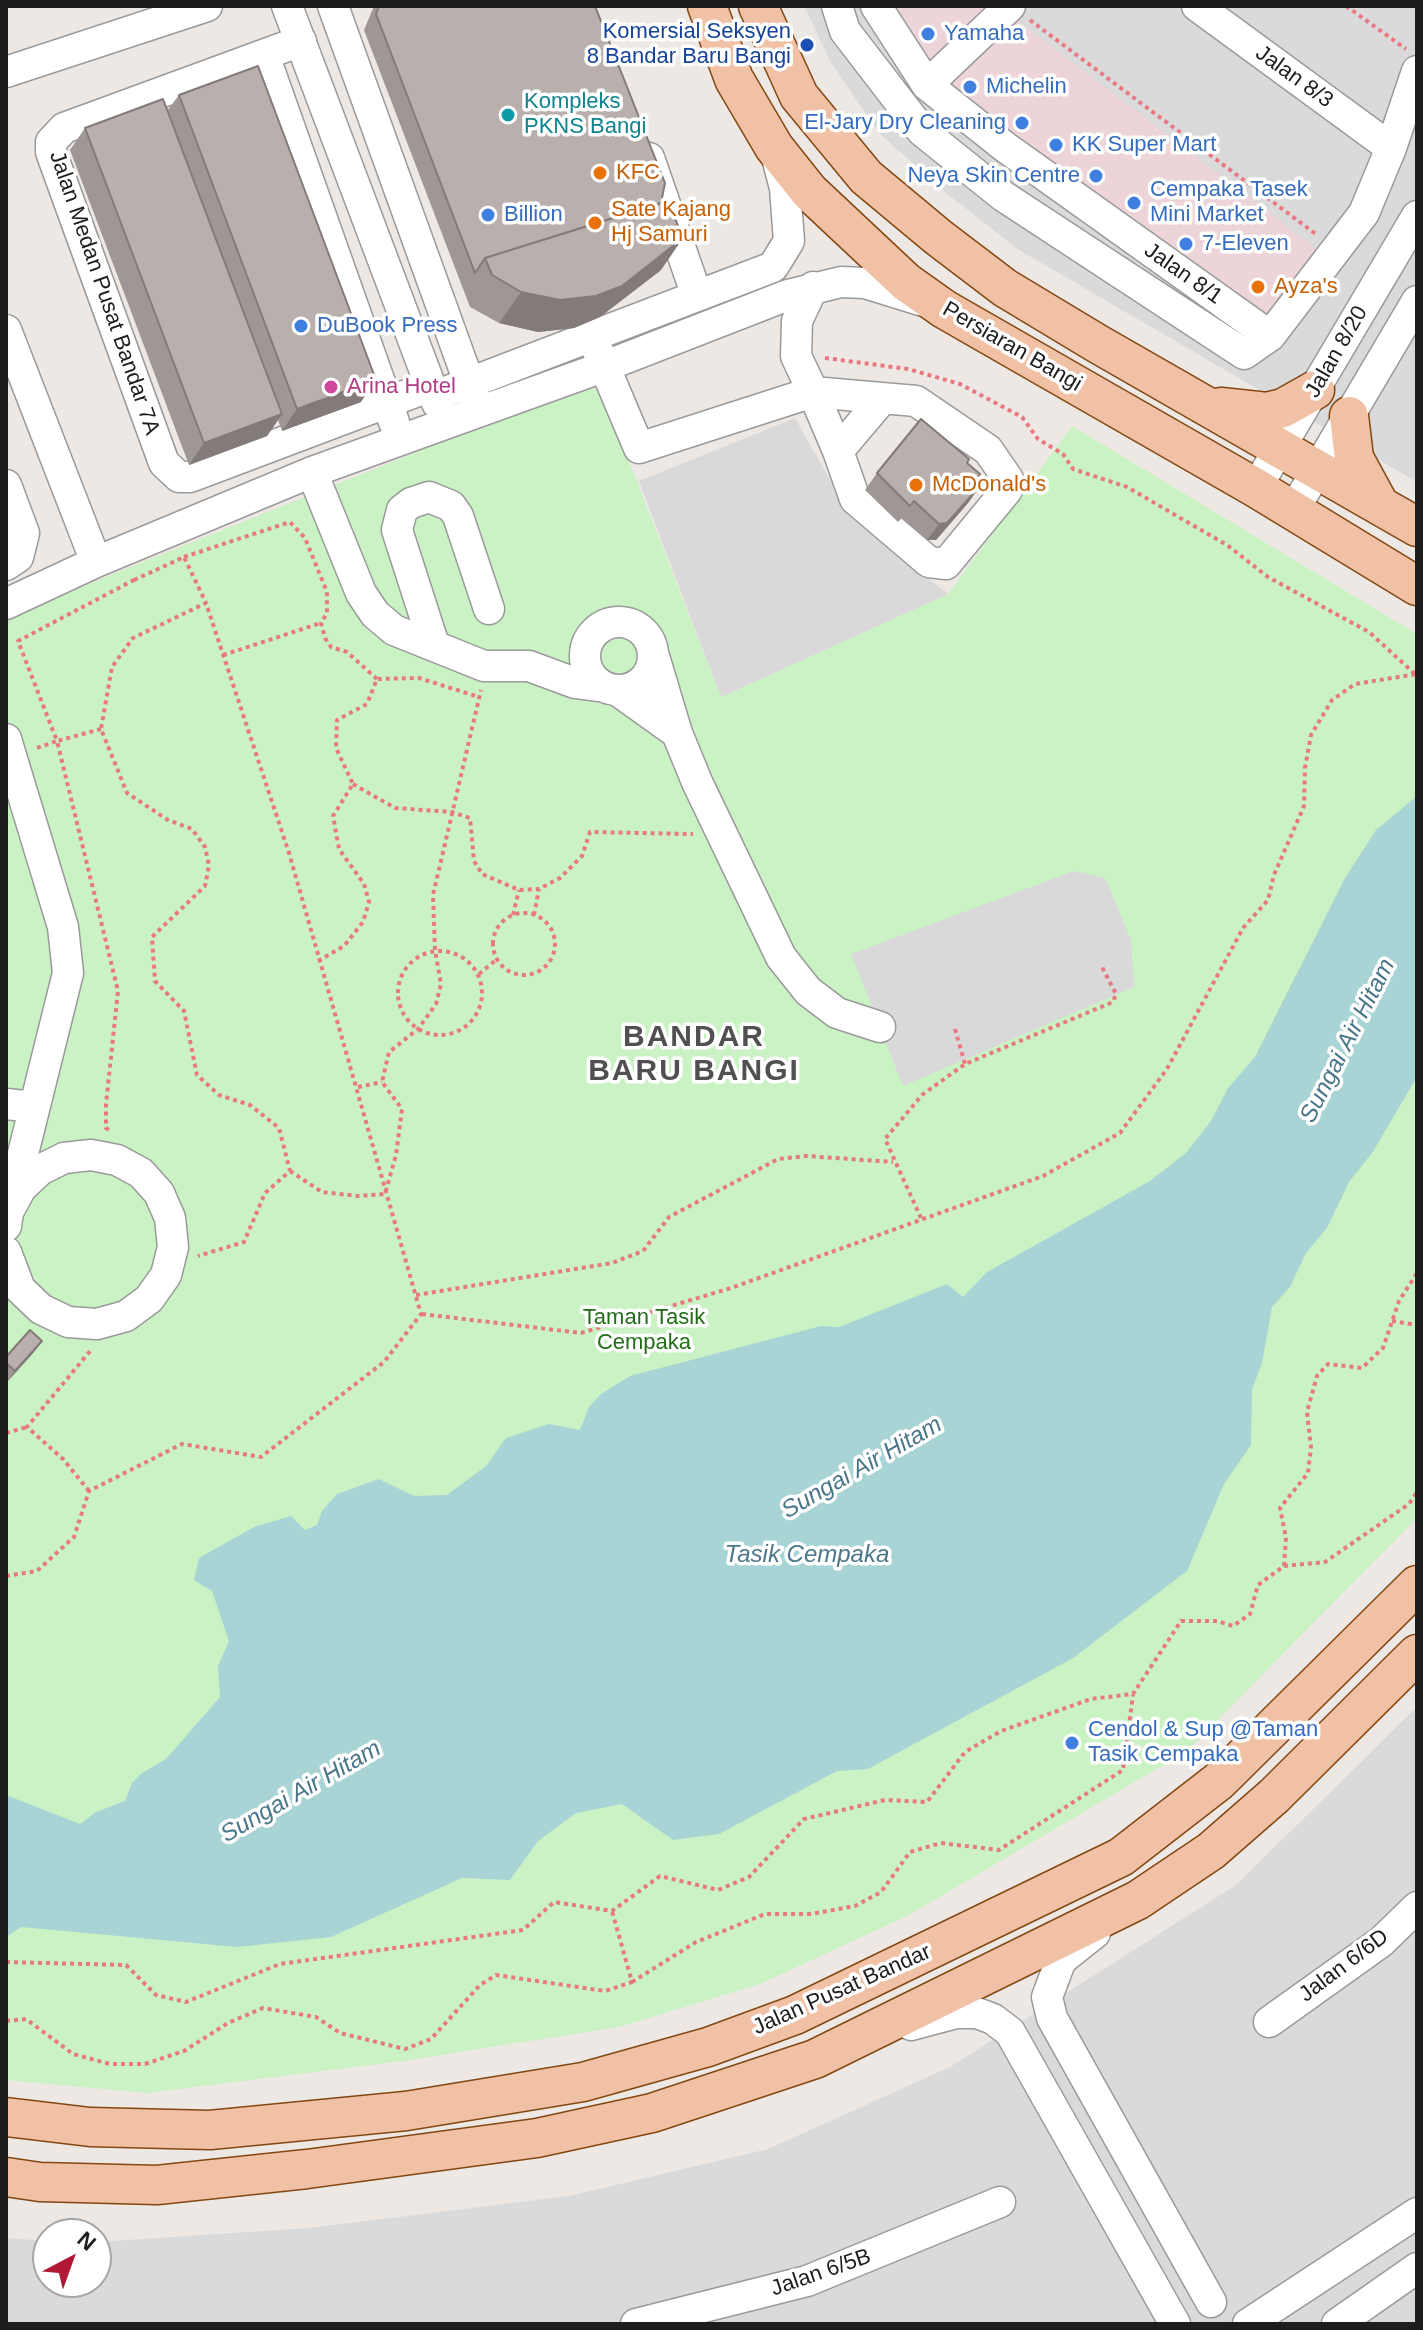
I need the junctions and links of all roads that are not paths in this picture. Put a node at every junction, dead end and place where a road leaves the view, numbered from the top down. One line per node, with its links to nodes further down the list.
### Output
1 (207, 6): 13 (street)
2 (287, 6): 10 (street)
3 (333, 6): 30 (street)
4 (707, 6): 18 (main road, Persiaran Bangi)
5 (758, 6): 36 (main road, Persiaran Bangi)
6 (837, 6): 27 (street)
7 (876, 6): 14 (street, Jalan 8/1)
8 (1197, 6): 19 (street, Jalan 8/3)
9 (1016, 10): 14 (street)
10 (301, 41): 11 (street); 35 (street)
11 (264, 55): 15 (street); 34 (street)
12 (1417, 71): 19 (street)
13 (6, 72)
14 (927, 85): 27 (street, Jalan 8/1)
15 (146, 99): 16 (street); 40 (street, Jalan Medan Pusat Bandar 7A)
16 (157, 127)
17 (640, 134): 23 (street)
18 (774, 147): 21 (street); 25 (main road, Persiaran Bangi)
19 (1391, 148): 27 (street)
20 (1417, 216): 31 (street, Jalan 8/20)
21 (773, 267): 22 (street); 23 (street)
22 (800, 291): 25 (street); 29 (street); 32 (street)
23 (697, 296): 28 (street)
24 (1417, 301): 39 (street, Jalan 8/20)
25 (944, 309): 46 (main road, Persiaran Bangi)
26 (6, 330): 51 (street)
27 (1270, 336)
28 (592, 337): 29 (street); 30 (street)
29 (603, 367): 32 (street); 37 (street)
30 (469, 383): 35 (street); 37 (street)
31 (1315, 390): 36 (main road); 41 (street, Jalan 8/20)
32 (813, 392): 33 (street); 42 (street)
33 (883, 398): 42 (street); 42 (street)
34 (386, 403): 35 (street); 40 (street)
35 (438, 403): 37 (street); 44 (street)
36 (1207, 405): 41 (main road, Persiaran Bangi)
37 (480, 411)
38 (268, 415): 40 (street)
39 (1349, 416): 43 (street, Jalan 8/20); 47 (main road)
40 (279, 443)
41 (1281, 447): 43 (main road, Persiaran Bangi); 46 (street, Jalan 8/20)
42 (838, 451)
43 (1318, 470): 47 (main road, Persiaran Bangi); 48 (street, Jalan 8/20)
44 (312, 472): 51 (street); 56 (street)
45 (6, 485): 50 (street)
46 (1256, 488): 48 (main road, Persiaran Bangi)
47 (1379, 504): 49 (main road, Persiaran Bangi)
48 (1293, 511): 52 (main road, Persiaran Bangi)
49 (1417, 527)
50 (6, 565)
51 (117, 566): 53 (street)
52 (1417, 586)
53 (6, 604)
54 (489, 609): 56 (street)
55 (594, 632): 57 (street); 58 (street); 59 (street)
56 (434, 645): 58 (street)
57 (653, 653): 59 (street); 60 (street)
58 (529, 666): 59 (street)
59 (611, 689): 60 (street)
60 (677, 733): 62 (street)
61 (9, 748): 63 (street)
62 (880, 1027)
63 (20, 1106): 64 (street); 65 (street)
64 (78, 1157): 65 (street); 66 (street)
65 (7, 1219)
66 (6, 1252)
67 (1417, 1585): 74 (main road, Jalan Pusat Bandar)
68 (1417, 1654): 69 (main road)
69 (1138, 1900): 72 (main road); 80 (street)
70 (1413, 1921): 71 (street, Jalan 6/6D)
71 (1269, 2022)
72 (815, 2059): 76 (main road); 82 (street)
73 (6, 2117): 74 (main road, Jalan Pusat Bandar)
74 (90, 2127): 75 (main road)
75 (6, 2135)
76 (6, 2177)
77 (1000, 2202): 81 (street, Jalan 6/5B)
78 (1417, 2213): 83 (street)
79 (1417, 2268): 84 (street)
80 (1211, 2302): 82 (street); 83 (street)
81 (636, 2324)
82 (1176, 2324)
83 (1246, 2324)
84 (1337, 2324)

